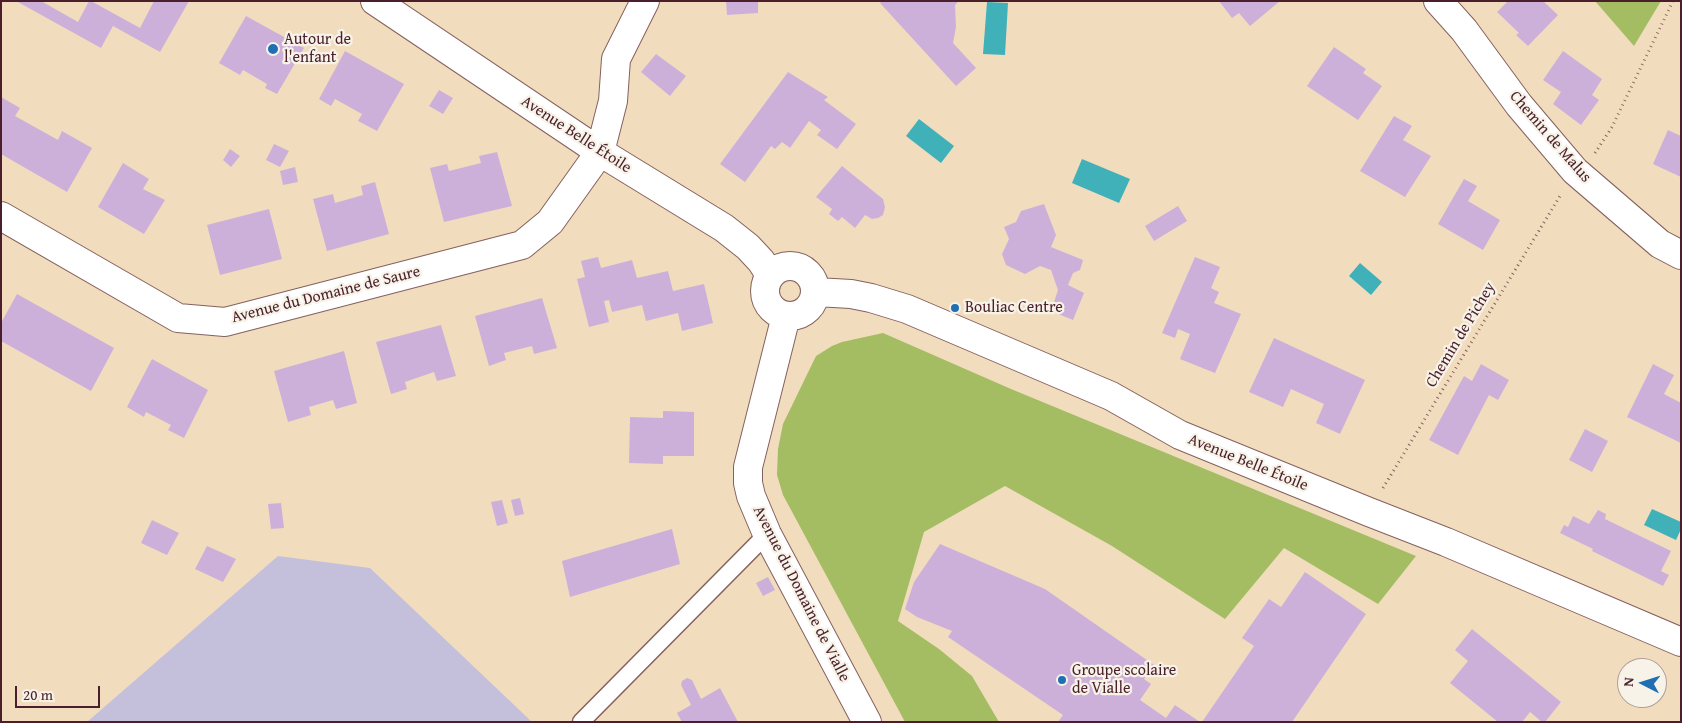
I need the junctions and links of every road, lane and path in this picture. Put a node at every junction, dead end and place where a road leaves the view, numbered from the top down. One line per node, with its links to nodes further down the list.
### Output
1 (375, 1): 5 (street, Avenue Belle Étoile)
2 (645, 1): 5 (street)
3 (1438, 1): 6 (street, Chemin de Malus)
4 (1673, 1): 6 (path, Chemin de Pichey)
5 (600, 152): 7 (street, Avenue du Domaine de Saure); 9 (street, Avenue Belle Étoile)
6 (1576, 171): 8 (street, Chemin de Malus); 12 (path, Chemin de Pichey)
7 (1, 216)
8 (1681, 255)
9 (770, 274): 10 (street); 11 (street)
10 (816, 292): 11 (street); 12 (street, Avenue Belle Étoile)
11 (786, 316): 13 (street, Avenue du Domaine de Vialle)
12 (1369, 512): 14 (street, Avenue Belle Étoile)
13 (768, 534): 15 (lane); 16 (street, Avenue du Domaine de Vialle)
14 (1681, 642)
15 (581, 722)
16 (867, 722)

